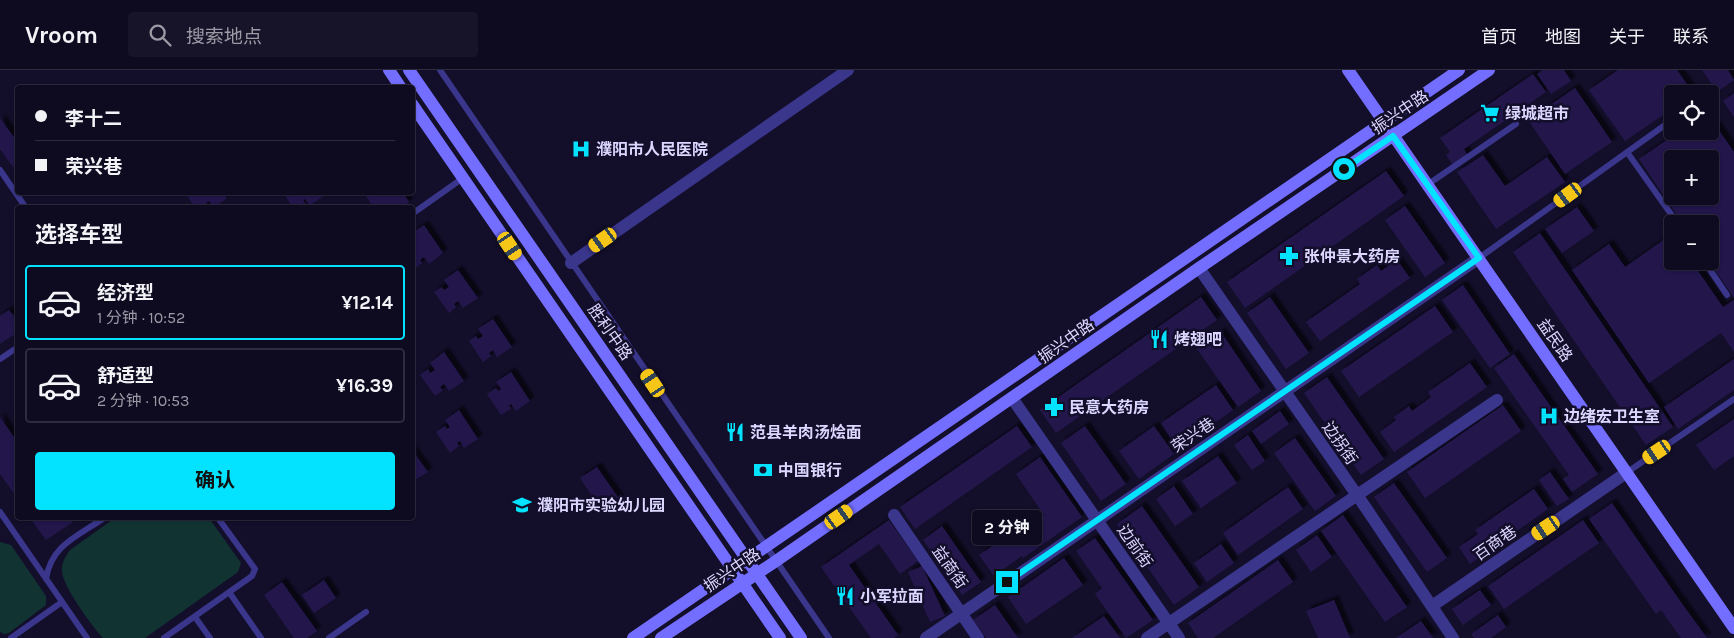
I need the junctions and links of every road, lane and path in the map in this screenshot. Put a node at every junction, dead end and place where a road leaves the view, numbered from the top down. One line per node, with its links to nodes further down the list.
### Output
1 (389, 70): 8 (street)
2 (410, 70): 40 (street, 胜利中路)
3 (440, 70): 22 (lane)
4 (848, 70): 22 (street)
5 (1348, 70): 10 (street, 益民路)
6 (1459, 70): 10 (street, 振兴中路)
7 (1489, 70): 13 (street, 振兴中路)
8 (399, 85)
9 (415, 108): 16 (street, 胜利中路)
10 (1384, 121): 13 (street, 益民路); 39 (street, 振兴中路)
11 (1516, 124): 17 (lane)
12 (1664, 126): 14 (lane)
13 (1393, 136): 17 (street, 益民路); 23 (street, 振兴中路)
14 (1628, 152): 20 (lane); 21 (lane)
15 (0, 170): 18 (lane)
16 (463, 178): 19 (lane); 42 (street, 胜利中路)
17 (1428, 185): 21 (street, 益民路)
18 (15, 192)
19 (415, 212)
20 (1672, 215)
21 (1479, 258): 28 (street, 荣兴巷); 32 (street, 益民路)
22 (571, 263): 39 (lane)
23 (1199, 268): 28 (street, 边拐街); 29 (street, 振兴中路)
24 (1710, 270): 25 (lane)
25 (1727, 295)
26 (15, 349): 27 (lane)
27 (0, 359)
28 (1285, 392): 33 (street, 边拐街); 38 (street, 荣兴巷)
29 (1012, 398): 38 (street, 边前街); 41 (street, 振兴中路)
30 (1734, 399): 32 (lane)
31 (1497, 400): 33 (street)
32 (1626, 473): 48 (street, 百商巷); 53 (street, 益民路)
33 (1357, 495): 48 (street, 边拐街); 52 (street)
34 (0, 512): 44 (lane)
35 (894, 516): 50 (street, 益商街)
36 (101, 520): 44 (lane)
37 (219, 520): 46 (lane)
38 (1097, 520): 50 (street, 荣兴巷); 52 (street, 边前街)
39 (766, 546): 40 (street, 振兴中路); 41 (lane)
40 (747, 560): 42 (street, 振兴中路); 43 (street, 胜利中路)
41 (776, 561): 43 (street, 振兴中路); 64 (lane)
42 (733, 569): 45 (street, 胜利中路); 60 (street, 振兴中路)
43 (756, 574): 45 (street, 振兴中路); 63 (street, 胜利中路)
44 (46, 579): 47 (lane)
45 (742, 583): 61 (street, 振兴中路); 62 (street, 胜利中路)
46 (229, 592): 51 (lane); 58 (lane)
47 (62, 602): 54 (lane); 55 (lane)
48 (1432, 606): 69 (street, 边拐街)
49 (366, 612): 59 (lane)
50 (962, 613): 65 (street, 荣兴巷); 66 (street, 益商街)
51 (195, 617): 56 (lane); 57 (lane)
52 (1169, 623): 67 (street); 68 (street, 边前街)
53 (1734, 628)
54 (86, 637)
55 (11, 638)
56 (164, 638)
57 (210, 638)
58 (261, 638)
59 (329, 638)
60 (633, 638)
61 (660, 638)
62 (780, 638)
63 (801, 638)
64 (829, 638)
65 (926, 638)
66 (978, 638)
67 (1147, 638)
68 (1179, 638)
69 (1454, 638)

